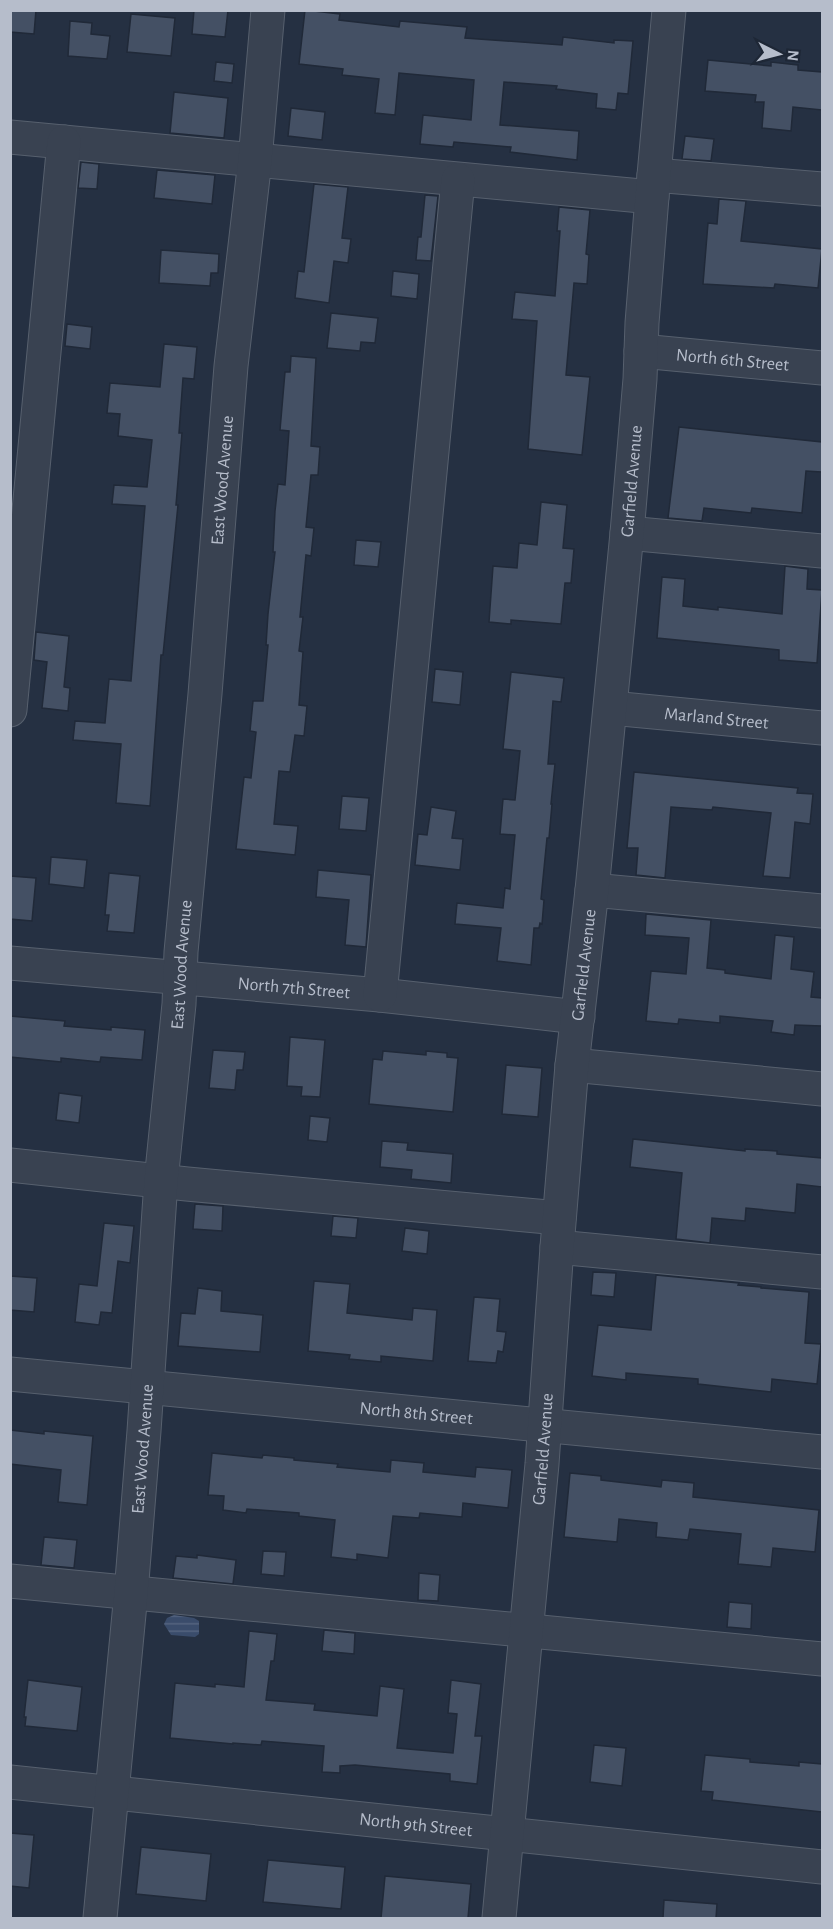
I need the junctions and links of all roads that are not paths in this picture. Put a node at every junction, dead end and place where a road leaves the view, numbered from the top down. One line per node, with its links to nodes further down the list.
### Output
1 (268, 10): 5 (street, East Wood Avenue)
2 (669, 10): 7 (street, Garfield Avenue)
3 (10, 137): 4 (street)
4 (64, 142): 5 (street); 14 (street)
5 (255, 160): 6 (street); 19 (street, East Wood Avenue)
6 (458, 180): 7 (street); 20 (street)
7 (653, 186): 8 (street); 9 (street, Garfield Avenue)
8 (822, 189)
9 (641, 351): 10 (street, North 6th Street); 11 (street, Garfield Avenue)
10 (822, 368)
11 (627, 533): 12 (street); 13 (street, Garfield Avenue)
12 (822, 551)
13 (610, 708): 15 (street, Marland Street); 16 (street, Garfield Avenue)
14 (10, 710)
15 (822, 728)
16 (592, 890): 17 (street); 21 (street, Garfield Avenue)
17 (822, 911)
18 (10, 963): 19 (street, North 7th Street)
19 (179, 978): 20 (street, North 7th Street); 25 (street, East Wood Avenue)
20 (380, 995): 21 (street, North 7th Street)
21 (578, 1017): 22 (street, Garfield Avenue)
22 (572, 1065): 23 (street); 26 (street, Garfield Avenue)
23 (822, 1089)
24 (10, 1165): 25 (street)
25 (161, 1181): 26 (street); 29 (street, East Wood Avenue)
26 (558, 1232): 27 (street); 30 (street, Garfield Avenue)
27 (822, 1272)
28 (10, 1374): 29 (street, North 8th Street)
29 (146, 1387): 30 (street, North 8th Street); 33 (street, East Wood Avenue)
30 (545, 1425): 31 (street, North 8th Street); 34 (street, Garfield Avenue)
31 (822, 1452)
32 (10, 1581): 33 (street)
33 (131, 1593): 34 (street); 37 (street, East Wood Avenue)
34 (526, 1631): 35 (street); 38 (street, Garfield Avenue)
35 (822, 1659)
36 (10, 1782): 37 (street, North 9th Street)
37 (112, 1791): 38 (street, North 9th Street); 40 (street, East Wood Avenue)
38 (507, 1832): 39 (street, North 9th Street); 41 (street, Garfield Avenue)
39 (822, 1867)
40 (100, 1918)
41 (499, 1918)

